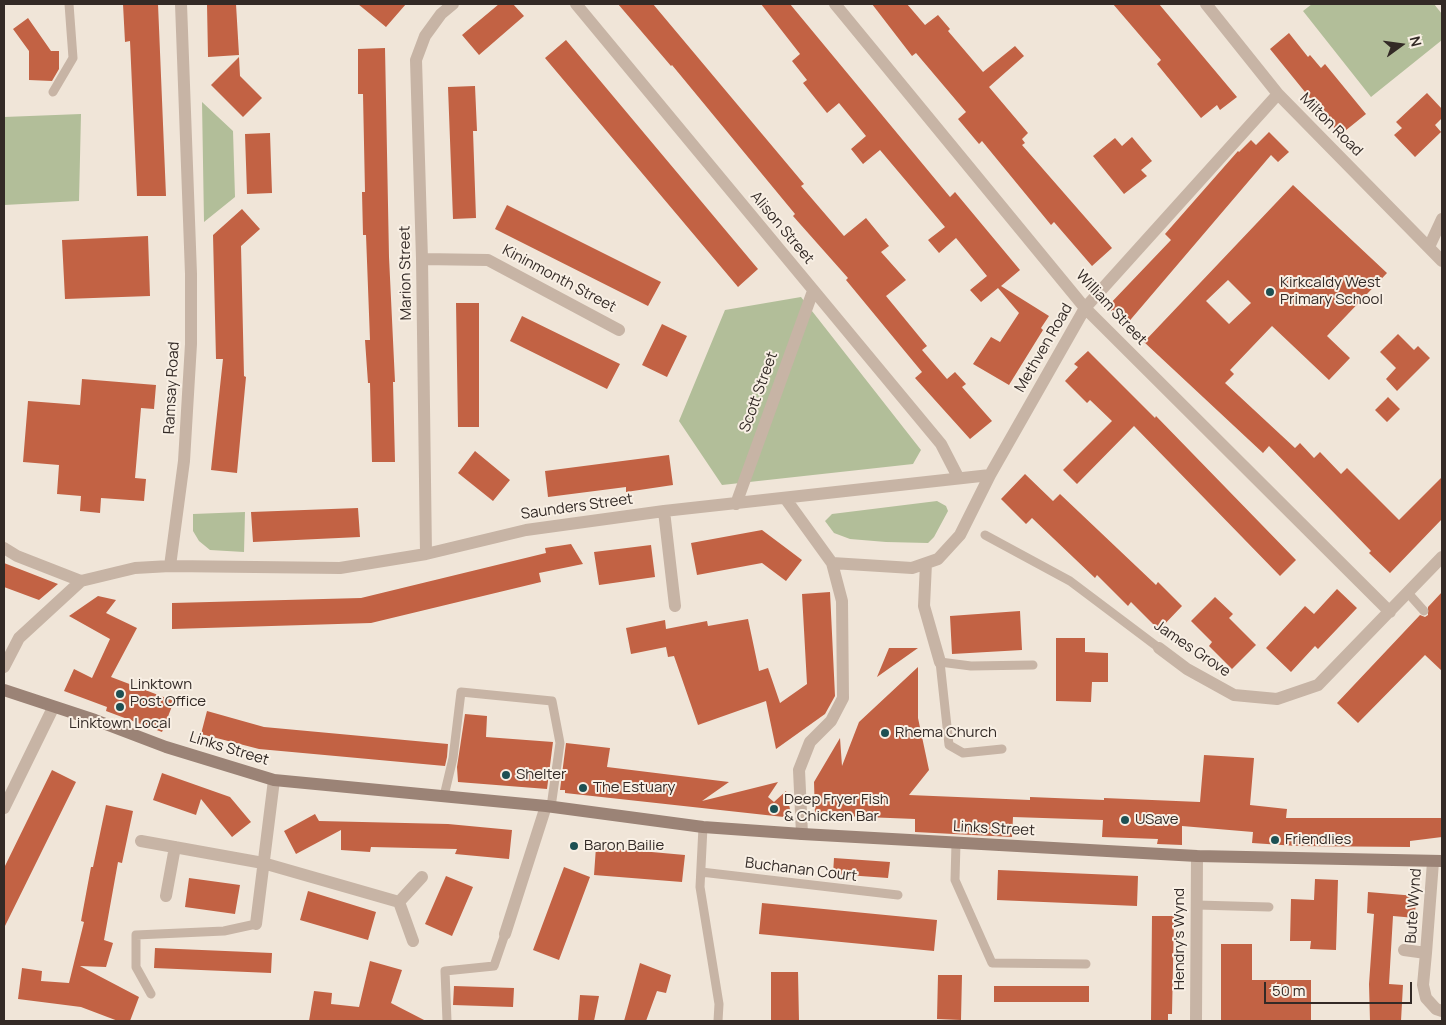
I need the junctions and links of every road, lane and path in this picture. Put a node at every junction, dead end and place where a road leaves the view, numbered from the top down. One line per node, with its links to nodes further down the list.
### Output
1 (70, 4): 7 (lane)
2 (181, 4): 27 (street, Ramsay Road)
3 (453, 4): 11 (street, Marion Street)
4 (576, 4): 13 (street, Alison Street)
5 (835, 4): 14 (street, William Street)
6 (1206, 4): 8 (street, Milton Road)
7 (54, 92)
8 (1278, 94): 10 (street, Milton Road); 14 (street, Methven Road)
9 (1442, 219): 10 (street)
10 (1429, 247): 12 (street, Milton Road)
11 (422, 259): 15 (street, Kininmonth Street); 23 (street, Marion Street)
12 (1442, 261)
13 (813, 291): 17 (street, Alison Street); 19 (street, Scott Street)
14 (1085, 308): 16 (street, Methven Road); 32 (street, William Street)
15 (619, 330)
16 (990, 475): 17 (street, Saunders Street); 26 (street, Methven Road)
17 (958, 477): 18 (street, Saunders Street)
18 (785, 498): 19 (street, Saunders Street); 25 (street)
19 (736, 504): 20 (street, Saunders Street)
20 (664, 511): 23 (street, Saunders Street); 30 (street)
21 (986, 535): 33 (lane, James Grove)
22 (4, 548): 28 (street)
23 (426, 554): 27 (street, Saunders Street)
24 (1442, 557): 29 (street, James Grove)
25 (832, 563): 26 (street, Methven Road); 45 (street)
26 (926, 563): 34 (street)
27 (170, 566): 28 (street)
28 (81, 581): 36 (street)
29 (1408, 593): 31 (lane); 32 (street, James Grove)
30 (675, 606)
31 (1424, 611)
32 (1390, 612): 33 (street, James Grove)
33 (1159, 648)
34 (940, 662): 35 (lane); 39 (lane)
35 (1033, 665)
36 (4, 667)
37 (4, 690): 38 (street, Links Street)
38 (53, 708): 40 (street, Links Street); 43 (street)
39 (1002, 749)
40 (274, 780): 41 (street, Links Street); 51 (street, Links Street)
41 (444, 796): 42 (street, Links Street); 42 (lane)
42 (549, 807): 44 (street, Links Street); 60 (street)
43 (4, 808)
44 (703, 827): 45 (street, Links Street); 52 (lane)
45 (802, 834): 47 (street, Links Street)
46 (142, 841): 48 (street)
47 (956, 843): 49 (street, Links Street); 64 (lane)
48 (175, 847): 51 (street); 55 (street)
49 (1197, 856): 50 (street, Links Street); 57 (street, Hendry's Wynd)
50 (1438, 862): 63 (street, Bute Wynd)
51 (263, 863): 56 (street); 59 (street, Links Street)
52 (701, 872): 54 (lane, Buchanan Court); 68 (lane)
53 (422, 877): 56 (street)
54 (898, 895)
55 (166, 896)
56 (399, 902): 61 (street)
57 (1197, 905): 58 (lane); 69 (street, Hendry's Wynd)
58 (1269, 907)
59 (256, 924): 65 (lane)
60 (504, 934): 67 (lane)
61 (413, 941)
62 (1404, 950): 63 (street)
63 (1426, 953): 66 (street, Bute Wynd)
64 (1086, 964)
65 (151, 994)
66 (1442, 1011)
67 (447, 1021)
68 (718, 1021)
69 (1196, 1021)

